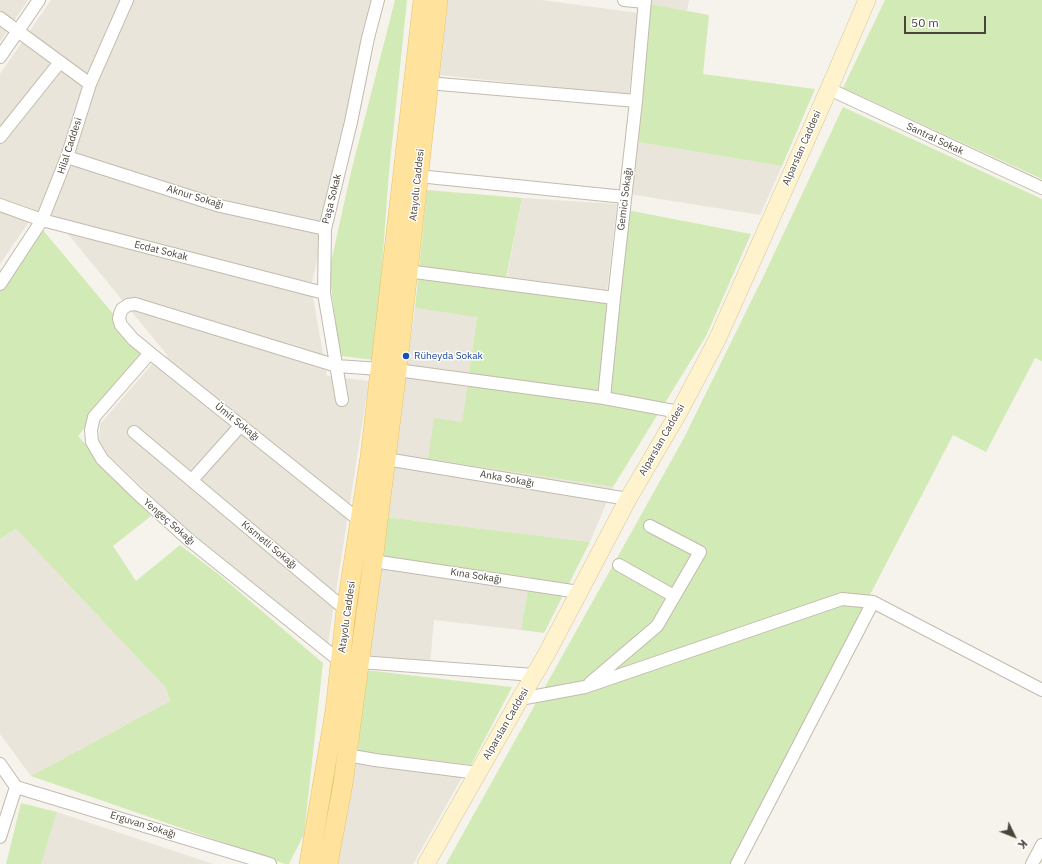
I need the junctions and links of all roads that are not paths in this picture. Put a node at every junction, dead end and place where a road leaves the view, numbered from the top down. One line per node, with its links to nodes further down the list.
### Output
1 (39, 0): 10 (street)
2 (127, 0): 14 (street, Hilal Caddesi)
3 (423, 0): 31 (main road, Atayolu Caddesi)
4 (438, 0): 13 (main road, Atayolu Caddesi)
5 (624, 0): 8 (street)
6 (867, 0): 15 (street, Alparslan Caddesi)
7 (376, 1): 24 (street, Paşa Sokak)
8 (645, 1): 16 (street, Gemici Sokağı)
9 (0, 18): 10 (street)
10 (19, 31): 11 (street); 12 (street)
11 (0, 57)
12 (60, 62): 14 (street); 17 (street)
13 (428, 83): 16 (street); 19 (main road, Atayolu Caddesi)
14 (90, 84): 18 (street, Hilal Caddesi)
15 (829, 89): 20 (street, Santral Sokak); 34 (street, Alparslan Caddesi)
16 (636, 101): 21 (street, Gemici Sokağı)
17 (0, 137)
18 (67, 157): 23 (street, Hilal Caddesi); 24 (street, Aknur Sokağı)
19 (418, 176): 21 (street); 25 (main road, Atayolu Caddesi)
20 (1042, 188)
21 (625, 196): 28 (street, Gemici Sokağı)
22 (0, 205): 23 (street, Ecdat Sokak)
23 (42, 220): 26 (street, Hilal Caddesi); 27 (street, Ecdat Sokak)
24 (325, 229): 27 (street, Paşa Sokak)
25 (407, 271): 28 (street); 31 (main road, Atayolu Caddesi)
26 (1, 279)
27 (324, 293): 30 (street, Paşa Sokak)
28 (614, 298): 32 (street, Gemici Sokağı)
29 (150, 353): 30 (street, Ümit Sokağı); 35 (street, Ümit Sokağı); 48 (street, Yengeç Sokağı)
30 (337, 366): 31 (street); 33 (street, Paşa Sokak)
31 (388, 369): 32 (street); 37 (main road, Atayolu Caddesi); 40 (main road, Atayolu Caddesi)
32 (604, 398): 34 (street)
33 (342, 400)
34 (679, 412): 39 (street, Alparslan Caddesi)
35 (241, 425): 38 (street); 40 (street, Ümit Sokağı)
36 (134, 432): 38 (street, Kısmetli Sokağı)
37 (386, 459): 39 (street, Anka Sokağı); 42 (main road, Atayolu Caddesi)
38 (192, 480): 47 (street, Kısmetli Sokağı)
39 (628, 499): 44 (street, Alparslan Caddesi)
40 (359, 520): 47 (main road, Atayolu Caddesi)
41 (650, 526): 45 (street)
42 (374, 561): 44 (street, Kına Sokağı); 49 (main road, Atayolu Caddesi)
43 (619, 564): 45 (street)
44 (579, 592): 50 (street, Alparslan Caddesi)
45 (674, 596): 51 (street)
46 (873, 602): 51 (street); 52 (street); 64 (street)
47 (346, 610): 48 (main road, Atayolu Caddesi)
48 (341, 662): 61 (main road, Atayolu Caddesi)
49 (360, 662): 50 (street); 54 (main road, Atayolu Caddesi)
50 (534, 675): 53 (street, Alparslan Caddesi)
51 (585, 687): 53 (street)
52 (1042, 690)
53 (520, 699): 56 (street, Alparslan Caddesi)
54 (347, 754): 56 (street); 62 (main road, Atayolu Caddesi)
55 (0, 764): 57 (street)
56 (478, 773): 63 (street, Alparslan Caddesi)
57 (16, 787): 58 (street); 60 (street, Erguvan Sokağı)
58 (0, 837)
59 (1042, 845): 65 (street)
60 (270, 864)
61 (310, 864)
62 (328, 864)
63 (426, 864)
64 (737, 864)
65 (1032, 864)

